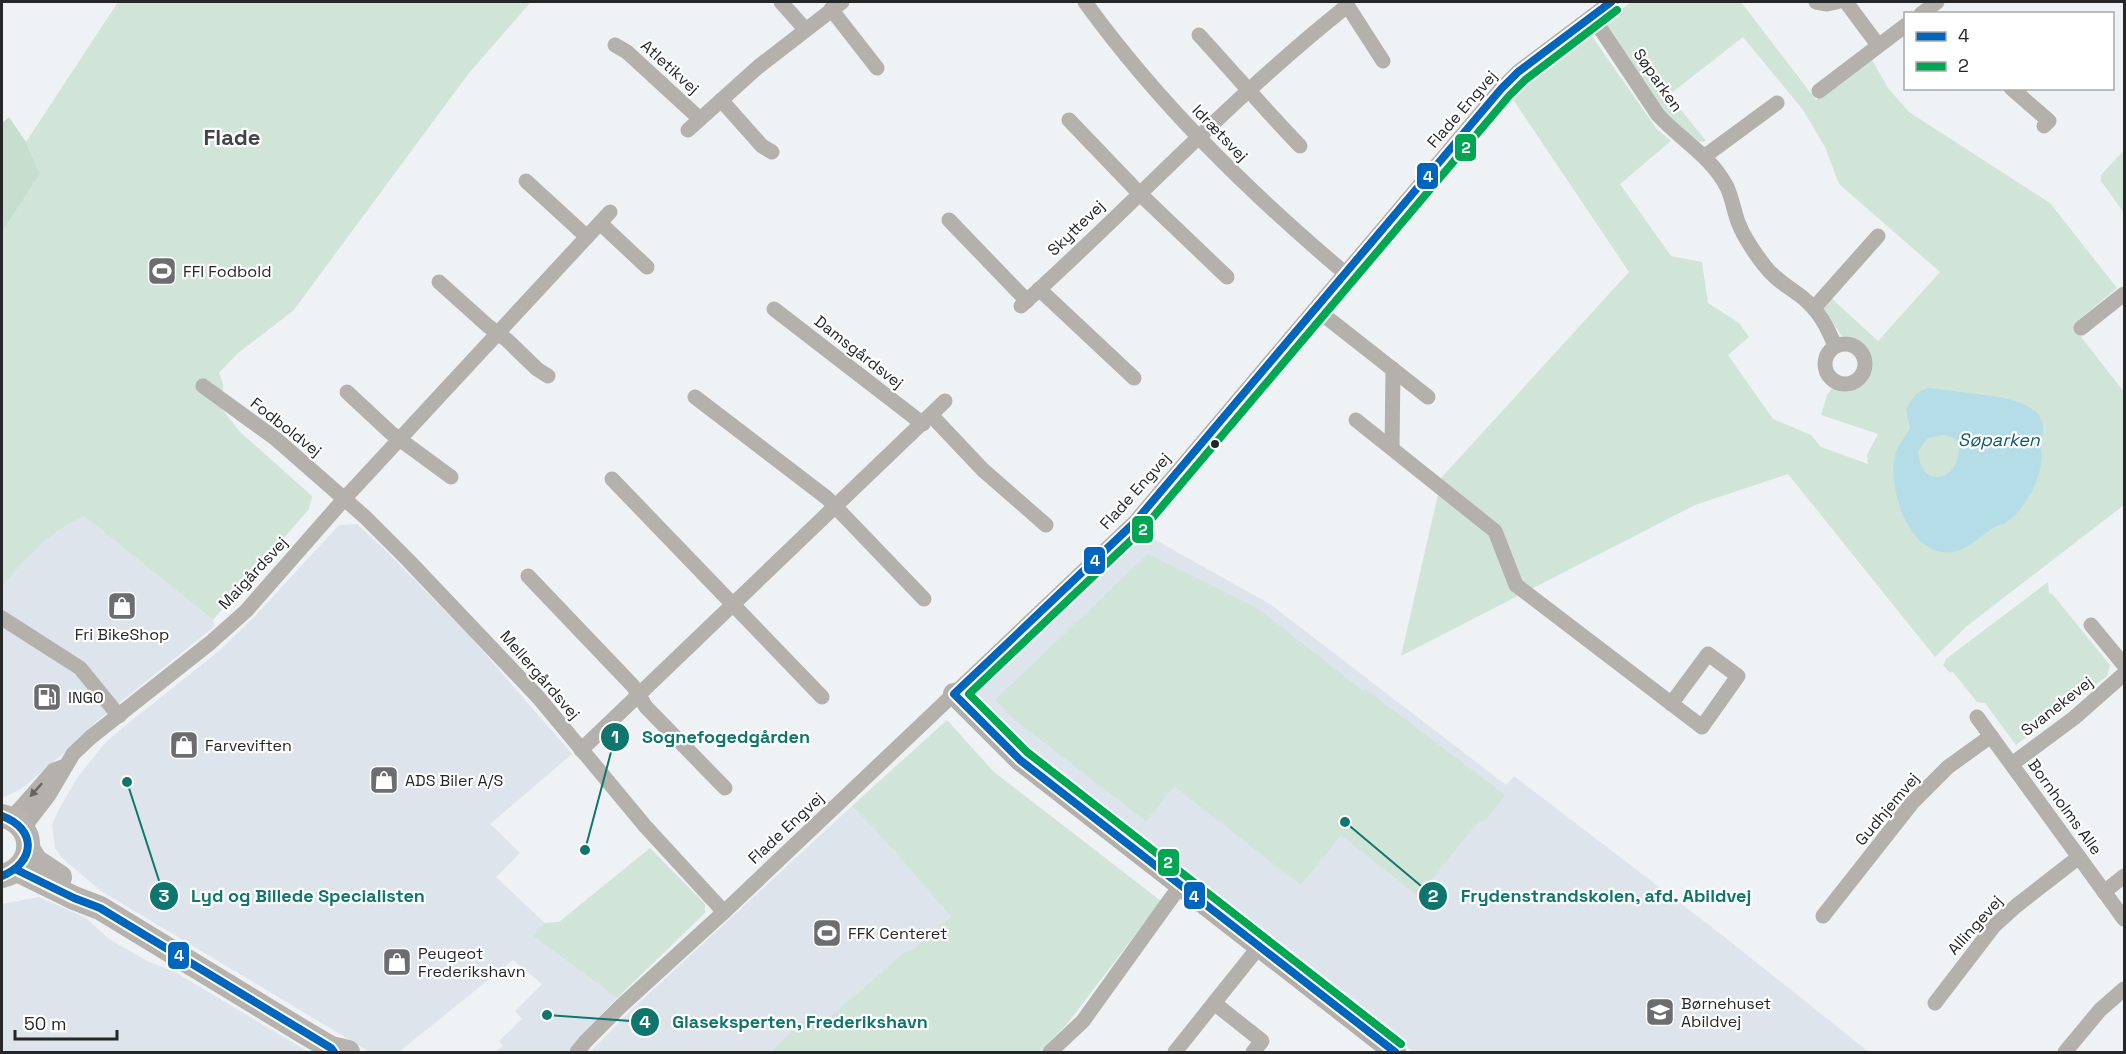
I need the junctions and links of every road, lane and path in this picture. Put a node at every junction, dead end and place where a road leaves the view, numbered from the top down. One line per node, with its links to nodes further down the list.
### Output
1 (781, 2): 11 (street)
2 (1086, 2): 26 (street, Idrætsvej)
3 (1611, 2): 9 (street, Flade Engvej)
4 (1816, 2): 5 (street)
5 (1837, 2)
6 (1846, 2): 14 (street)
7 (1346, 4): 15 (street, Skyttevej); 17 (street, Skyttevej)
8 (837, 5): 11 (street, Atletikvej); 16 (street, Atletikvej)
9 (1592, 15): 29 (street, Søparken); 36 (street, Flade Engvej)
10 (1904, 26): 14 (street)
11 (805, 29): 20 (street, Atletikvej)
12 (1199, 35): 17 (street)
13 (615, 45): 22 (street, Atletikvej)
14 (1878, 45): 19 (street)
15 (1383, 61)
16 (877, 68)
17 (1248, 90): 26 (street, Skyttevej); 27 (street)
18 (2013, 90): 24 (street)
19 (1819, 91)
20 (721, 100): 22 (street, Atletikvej); 28 (street, Atletikvej)
21 (1777, 103): 29 (street)
22 (700, 119): 25 (street, Atletikvej)
23 (1069, 120): 31 (street)
24 (2044, 126)
25 (688, 130)
26 (1198, 138): 31 (street, Skyttevej); 36 (street, Idrætsvej)
27 (1300, 146)
28 (772, 152)
29 (1705, 156): 41 (street, Søparken)
30 (526, 181): 34 (street)
31 (1139, 193): 37 (street); 39 (street, Skyttevej)
32 (949, 220): 39 (street, Skyttevej)
33 (1878, 236): 41 (street)
34 (587, 237): 35 (street, Maigårdsvej); 45 (street, Maigårdsvej)
35 (647, 267)
36 (1346, 274): 43 (street, Flade Engvej)
37 (1227, 277)
38 (439, 282): 45 (street)
39 (1038, 289): 49 (street)
40 (2124, 294): 44 (street)
41 (1814, 308): 46 (street, Søparken)
42 (774, 309): 55 (street, Damsgårdsvej)
43 (1316, 309): 47 (street); 71 (street, Flade Engvej)
44 (2081, 328)
45 (498, 333): 48 (street); 57 (street, Maigårdsvej)
46 (1835, 346)
47 (1393, 369): 53 (street); 58 (street)
48 (548, 376)
49 (1134, 378)
50 (203, 386): 61 (street, Fodboldvej)
51 (347, 392): 57 (street)
52 (695, 397): 62 (street)
53 (1428, 397)
54 (945, 401): 55 (street)
55 (927, 419): 62 (street); 63 (street, Damsgårdsvej)
56 (1356, 420): 58 (street)
57 (400, 439): 59 (street); 61 (street, Maigårdsvej)
58 (1392, 448): 74 (street)
59 (451, 477)
60 (612, 479): 66 (street)
61 (345, 498): 75 (street, Maigårdsvej); 78 (street, Mellergårdsvej)
62 (836, 507): 65 (street); 66 (street)
63 (1046, 525)
64 (528, 576): 72 (street)
65 (924, 599)
66 (733, 605): 72 (street); 73 (street)
67 (2, 618): 75 (street)
68 (2091, 625): 69 (street)
69 (2124, 665)
70 (2124, 674): 79 (street, Svanekevej)
71 (954, 694): 84 (street); 86 (street, Flade Engvej)
72 (639, 695): 78 (street); 80 (street)
73 (822, 697)
74 (1671, 704): 74 (street)
75 (118, 716): 81 (street, Maigårdsvej)
76 (1977, 717): 77 (street, Bornholms Alle)
77 (1991, 736): 79 (street, Bornholms Alle); 87 (street, Gudhjemvej)
78 (581, 750): 86 (street, Mellergårdsvej)
79 (2012, 764): 82 (street, Bornholms Alle)
80 (725, 788)
81 (14, 843): 93 (main road)
82 (2079, 857): 85 (street, Bornholms Alle); 92 (street, Allingevej)
83 (2124, 876): 85 (street)
84 (1180, 886): 89 (street); 95 (street)
85 (2104, 892): 88 (street, Bornholms Alle)
86 (724, 912): 94 (street, Flade Engvej)
87 (1823, 916)
88 (2124, 919)
89 (1258, 948): 91 (street); 98 (street)
90 (2124, 989): 99 (street)
91 (1214, 1003): 96 (street); 97 (street)
92 (1935, 1003)
93 (338, 1051)
94 (577, 1053)
95 (1050, 1053)
96 (1175, 1053)
97 (1252, 1053)
98 (1395, 1053)
99 (2065, 1053)

